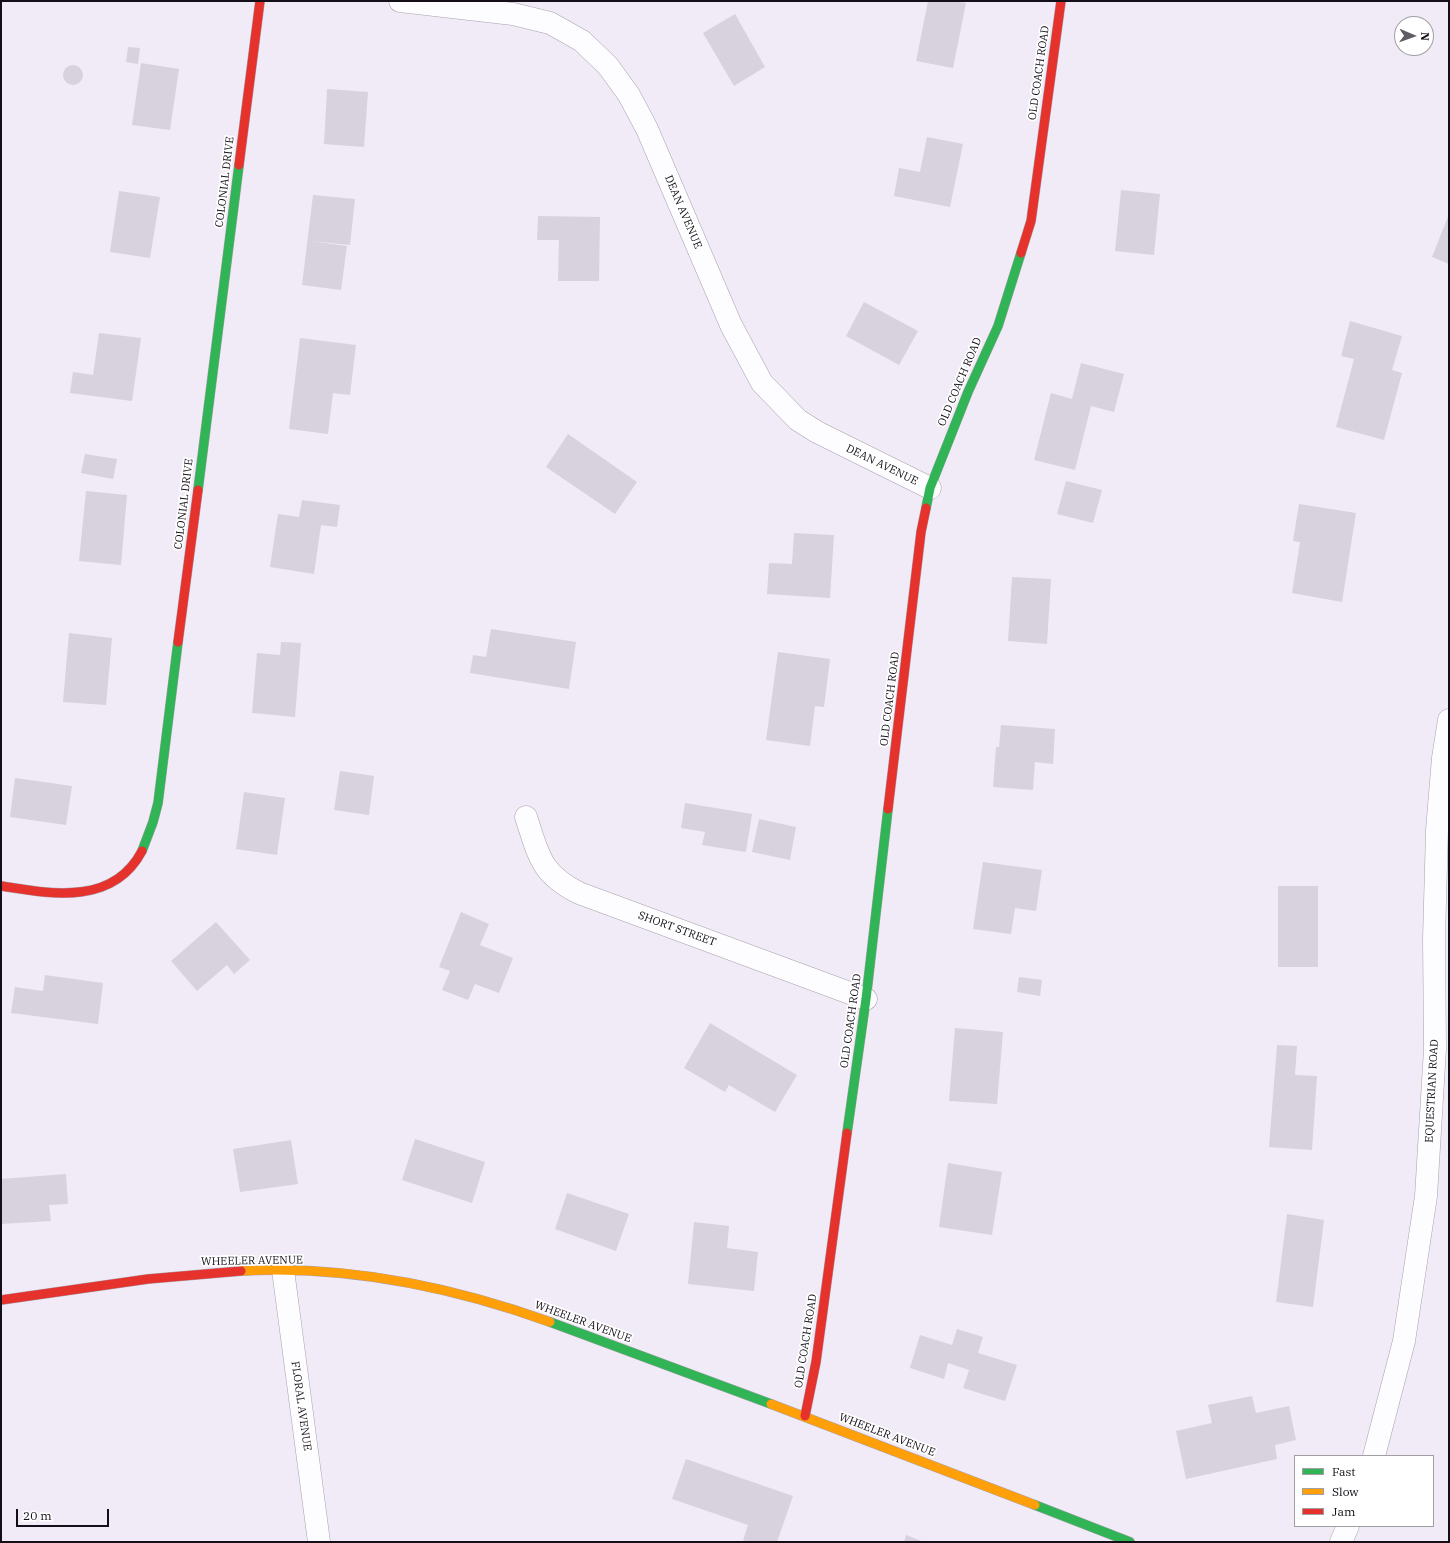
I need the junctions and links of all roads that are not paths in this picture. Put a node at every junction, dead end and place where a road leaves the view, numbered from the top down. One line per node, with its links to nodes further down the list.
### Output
1 (260, 1): 7 (street, COLONIAL DRIVE)
2 (400, 1): 4 (street, DEAN AVENUE)
3 (1060, 1): 4 (street, OLD COACH ROAD)
4 (930, 488): 9 (street, OLD COACH ROAD)
5 (1449, 720): 8 (street, EQUESTRIAN ROAD)
6 (526, 817): 9 (street, SHORT STREET)
7 (1, 886)
8 (1442, 996): 13 (street, EQUESTRIAN ROAD)
9 (866, 999): 12 (street, OLD COACH ROAD)
10 (283, 1270): 11 (street, WHEELER AVENUE); 12 (street, WHEELER AVENUE); 15 (street, FLORAL AVENUE)
11 (1, 1300)
12 (806, 1416): 16 (street, WHEELER AVENUE)
13 (1374, 1455)
14 (1348, 1527): 17 (street)
15 (319, 1542)
16 (1130, 1542)
17 (1342, 1542)

